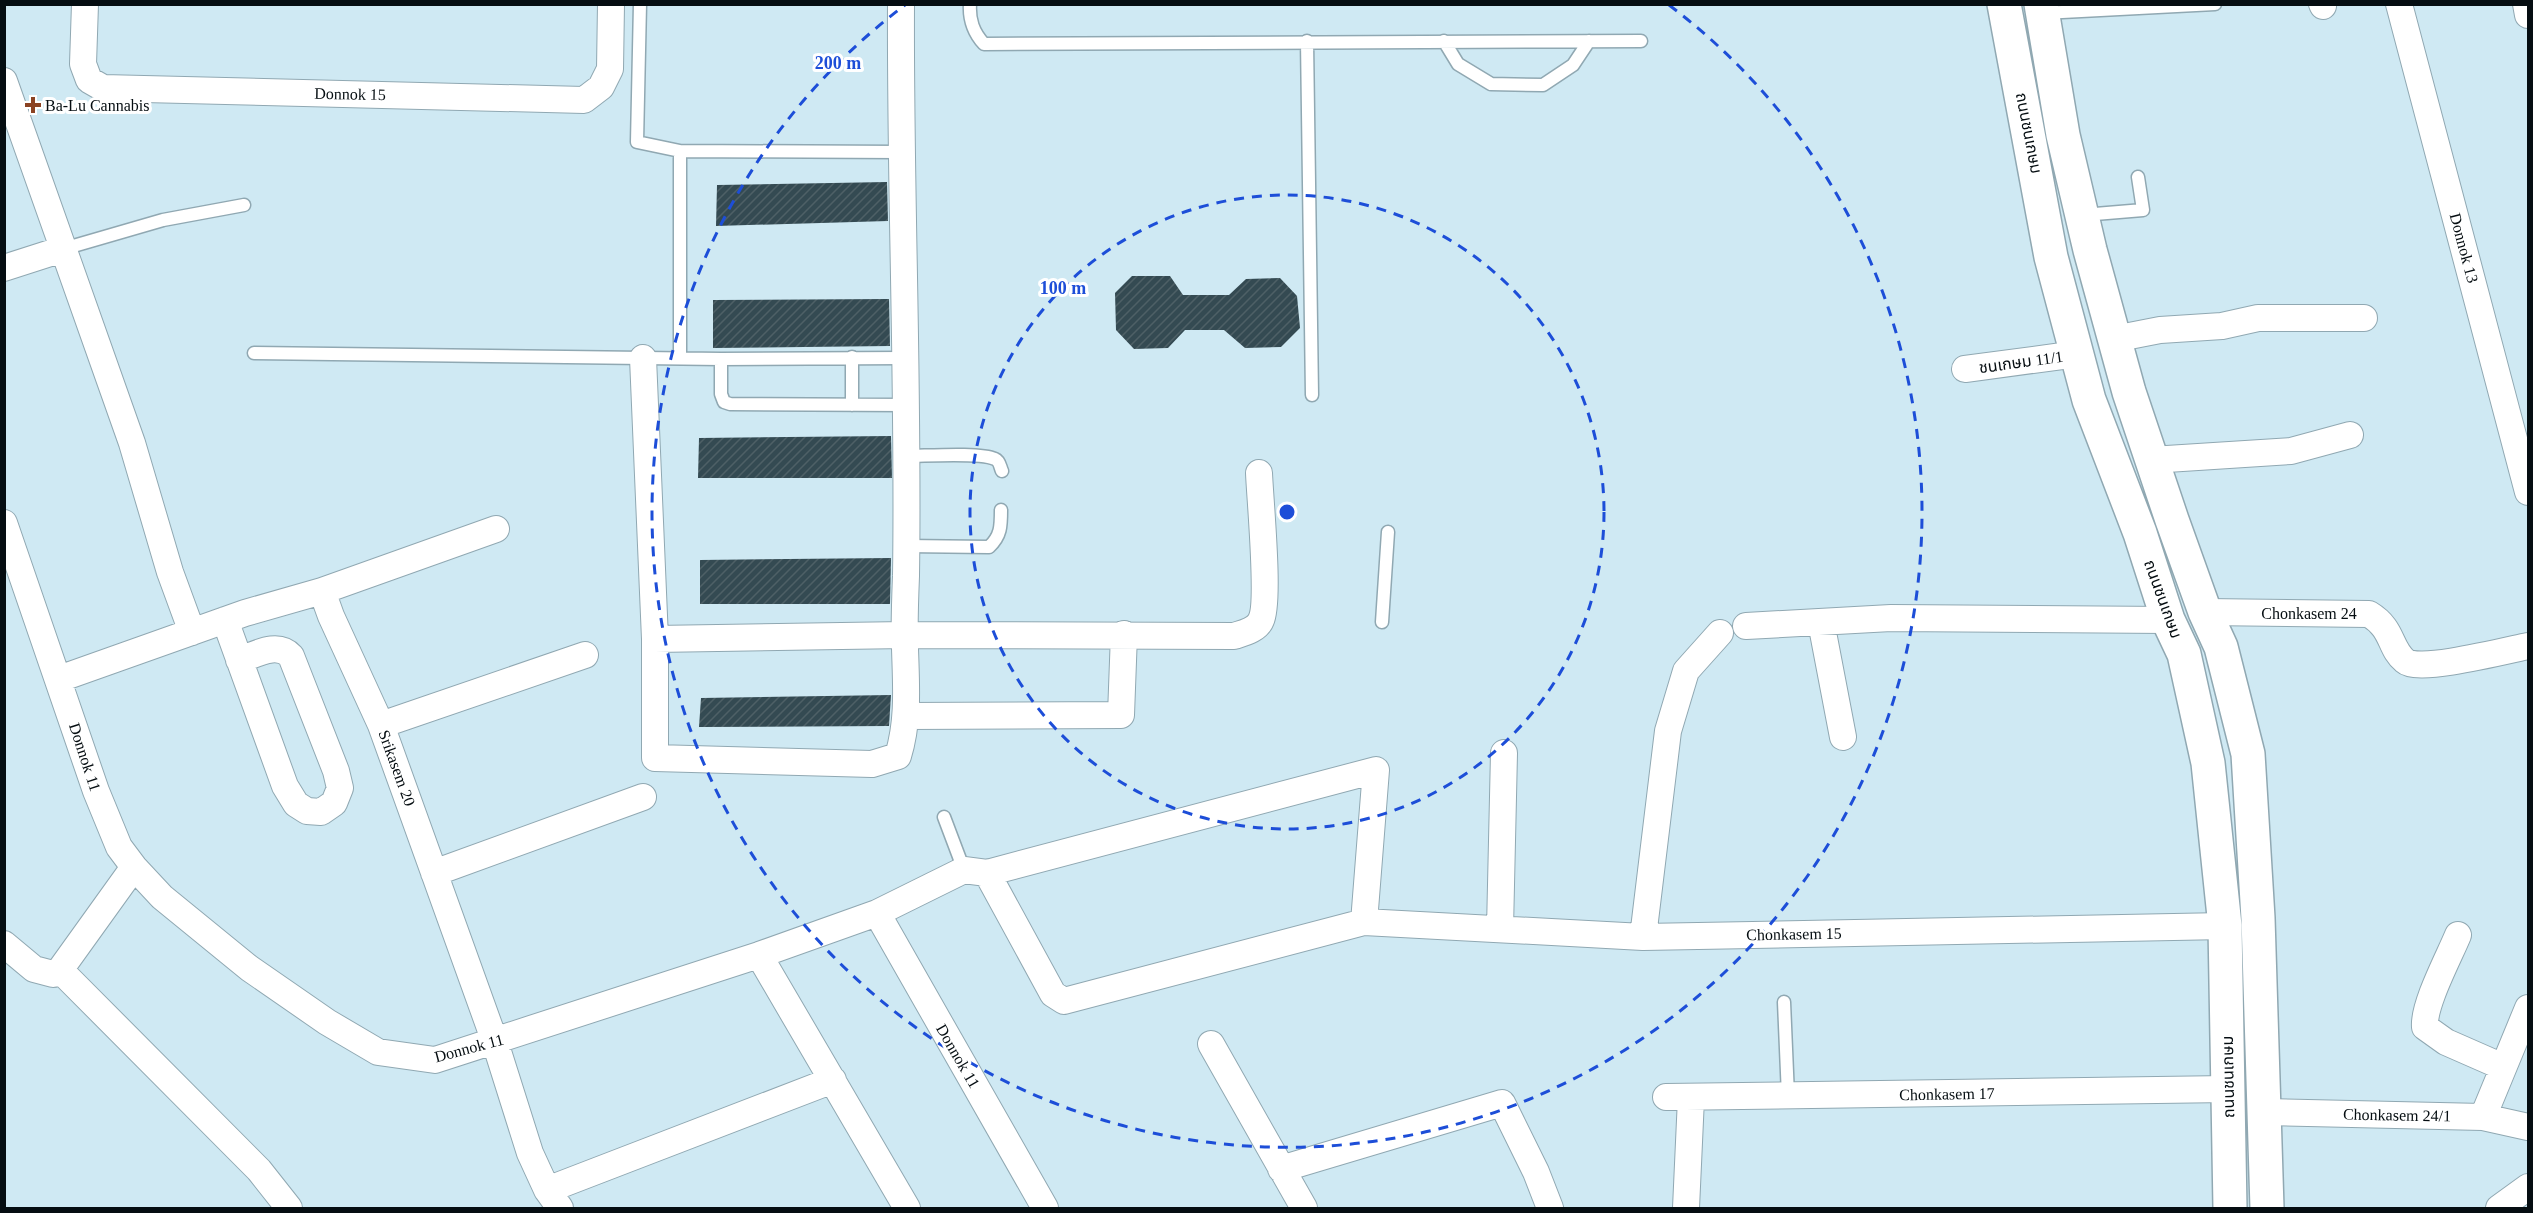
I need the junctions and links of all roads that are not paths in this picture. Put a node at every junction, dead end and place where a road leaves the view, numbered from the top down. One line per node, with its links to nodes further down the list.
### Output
1 (85, 4): 2 (street, Donnok 15)
2 (611, 4)
3 (640, 4): 17 (lane)
4 (901, 4): 18 (street)
5 (970, 4): 12 (lane)
6 (2004, 4): 27 (main road, ถนนชนเกษม)
7 (2215, 4): 10 (lane)
8 (2399, 4): 42 (street, Donnok 13)
9 (2526, 4): 11 (street)
10 (2041, 9): 21 (main road, ถนนชนเกษม)
11 (2529, 15)
12 (1307, 41): 13 (lane); 34 (lane)
13 (1444, 41): 14 (lane); 14 (lane)
14 (1589, 41): 15 (lane)
15 (1641, 41)
16 (4, 81): 22 (street)
17 (680, 151): 18 (lane); 30 (lane)
18 (900, 152): 32 (street)
19 (2138, 177): 21 (lane)
20 (244, 205): 22 (lane)
21 (2082, 216): 25 (main road, ถนนชนเกษม)
22 (63, 249): 23 (street); 55 (street)
23 (4, 268)
24 (2364, 318): 25 (street)
25 (2115, 339): 39 (main road, ถนนชนเกษม)
26 (254, 353): 29 (lane)
27 (2077, 354): 33 (street, ชนเกษม 11/1); 51 (main road, ถนนชนเกษม)
28 (852, 357): 31 (lane); 32 (lane); 35 (lane)
29 (643, 358): 30 (lane); 59 (street)
30 (680, 358): 31 (lane)
31 (721, 358): 35 (lane)
32 (904, 358): 36 (street)
33 (1965, 369)
34 (1312, 395)
35 (852, 405): 36 (lane)
36 (907, 405): 38 (street)
37 (2350, 435): 39 (street)
38 (908, 456): 40 (lane); 47 (street)
39 (2151, 460): 49 (main road, ถนนชนเกษม)
40 (1002, 471)
41 (1259, 472): 57 (street)
42 (2529, 492)
43 (1001, 510): 47 (lane)
44 (4, 523): 63 (street, Donnok 11)
45 (496, 529): 48 (street)
46 (1388, 532): 52 (lane)
47 (906, 546): 58 (street)
48 (322, 591): 50 (street); 65 (street, Srikasem 20)
49 (2205, 612): 60 (street, Chonkasem 24); 90 (main road, ถนนชนเกษม)
50 (225, 620): 55 (street); 62 (street)
51 (2168, 620): 53 (street); 75 (main road, ถนนชนเกษม)
52 (1382, 622)
53 (1821, 622): 54 (street); 66 (street)
54 (1746, 626)
55 (192, 632): 63 (street)
56 (1720, 633): 78 (street)
57 (1124, 634): 58 (street); 64 (street)
58 (905, 635): 59 (street); 64 (street)
59 (655, 639): 64 (street)
60 (2529, 646)
61 (585, 655): 65 (street)
62 (239, 660): 62 (street)
63 (59, 679): 70 (street, Donnok 11)
64 (907, 716)
65 (381, 725): 72 (street, Srikasem 20)
66 (1843, 736)
67 (1504, 753): 76 (street)
68 (643, 797): 72 (street)
69 (944, 817): 71 (lane)
70 (134, 867): 81 (street); 84 (street, Donnok 11)
71 (975, 871): 73 (street); 74 (street, Chonkasem 15); 74 (street)
72 (434, 873): 84 (street, Srikasem 20)
73 (877, 913): 80 (street, Donnok 11); 98 (street, Donnok 11)
74 (1364, 922): 76 (street, Chonkasem 15)
75 (2225, 926): 78 (street, Chonkasem 15); 88 (main road, ถนนชนเกษม)
76 (1500, 929): 78 (street, Chonkasem 15)
77 (2458, 935): 86 (street)
78 (1643, 937)
79 (4, 944): 81 (street)
80 (759, 955): 84 (street, Donnok 11); 87 (street)
81 (60, 970): 96 (street)
82 (1784, 1002): 89 (lane)
83 (2529, 1008): 86 (street)
84 (495, 1042): 95 (street, Srikasem 20)
85 (1211, 1044): 93 (street)
86 (2503, 1067): 91 (street)
87 (833, 1080): 95 (street); 97 (street)
88 (2228, 1089): 89 (street, Chonkasem 17); 102 (main road, ถนนชนเกษม)
89 (1788, 1096): 101 (street, Chonkasem 17)
90 (2265, 1112): 91 (street, Chonkasem 24/1); 103 (main road, ถนนชนเกษม)
91 (2483, 1117): 92 (street, Chonkasem 24/1)
92 (2529, 1127)
93 (1281, 1168): 99 (street); 100 (street)
94 (2529, 1187): 104 (street)
95 (553, 1199)
96 (289, 1209)
97 (907, 1209)
98 (1045, 1209)
99 (1304, 1209)
100 (1550, 1209)
101 (1686, 1209)
102 (2230, 1209)
103 (2267, 1209)
104 (2499, 1209)

